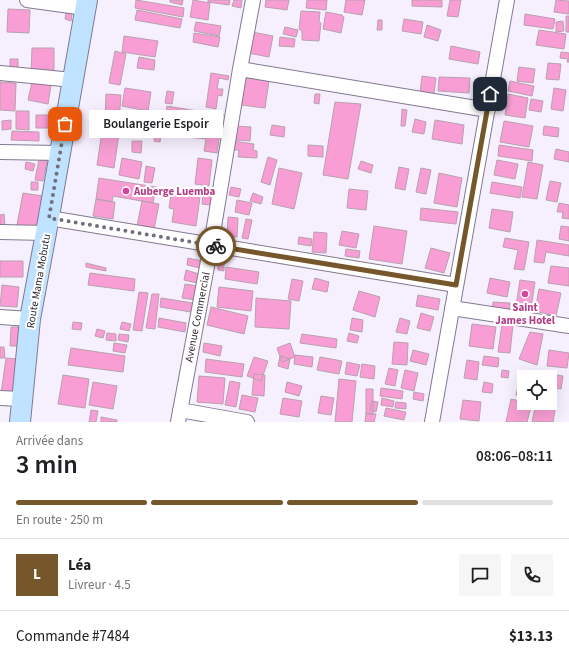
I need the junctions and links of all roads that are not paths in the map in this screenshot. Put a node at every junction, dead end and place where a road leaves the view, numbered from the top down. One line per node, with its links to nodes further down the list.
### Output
1 (28, 0): 4 (street)
2 (253, 0): 5 (street, Avenue Commercial)
3 (507, 0): 8 (street)
4 (86, 4): 7 (street, Route Mama Mobutu)
5 (240, 69): 8 (street); 13 (street, Avenue Commercial)
6 (0, 73): 7 (street)
7 (73, 80): 10 (street, Route Mama Mobutu)
8 (488, 110): 14 (street)
9 (0, 152): 10 (street)
10 (60, 153): 11 (street, Route Mama Mobutu)
11 (48, 226): 12 (street); 13 (street); 17 (street, Route Mama Mobutu)
12 (0, 232)
13 (211, 245): 14 (street); 21 (street, Avenue Commercial)
14 (456, 285): 15 (street)
15 (452, 308): 18 (street); 24 (street)
16 (0, 317): 17 (street)
17 (30, 319): 20 (street, Route Mama Mobutu)
18 (569, 326)
19 (0, 398): 20 (street)
20 (21, 399): 22 (street, Route Mama Mobutu)
21 (179, 416): 23 (street)
22 (20, 422)
23 (247, 422)
24 (432, 422)

